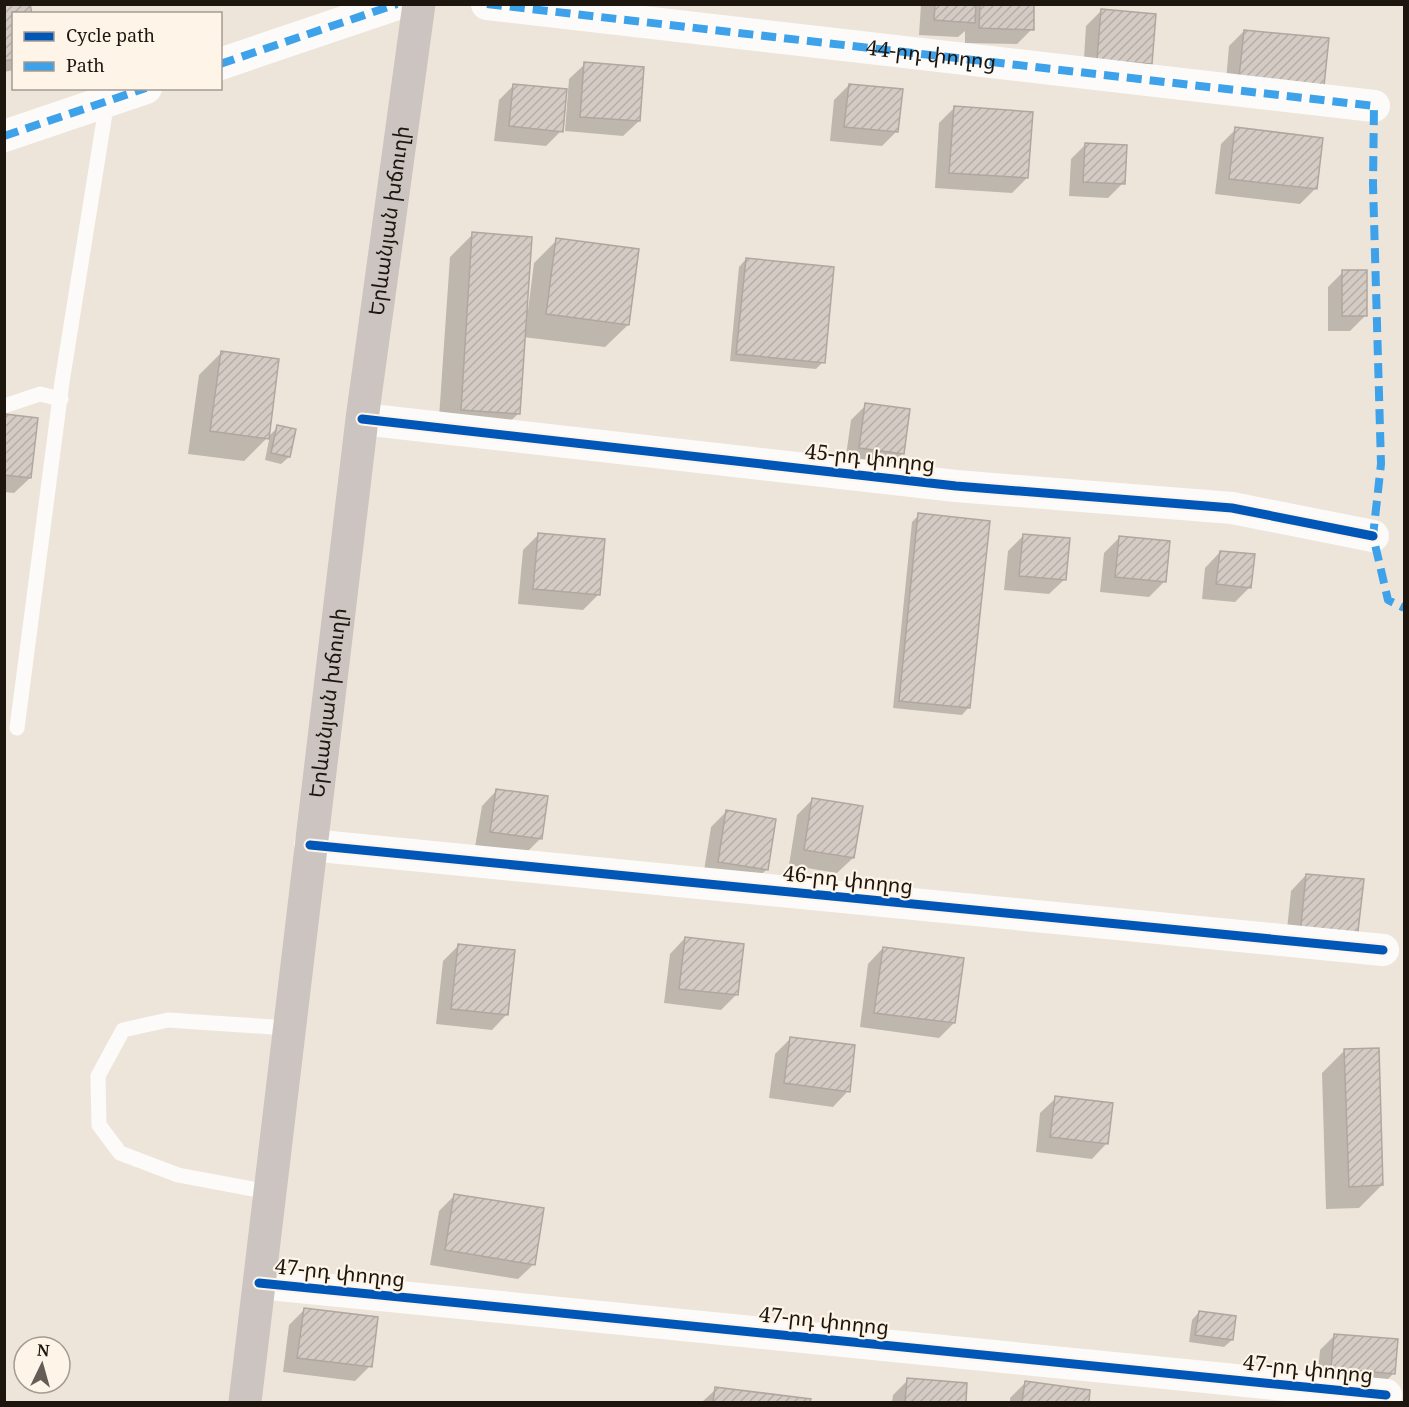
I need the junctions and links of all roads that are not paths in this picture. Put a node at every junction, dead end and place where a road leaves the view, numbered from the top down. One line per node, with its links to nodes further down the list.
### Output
1 (397, 4): 4 (street)
2 (419, 4): 11 (main road, Երևանյան խճուղի)
3 (487, 4): 7 (street, 44-րդ փողոց)
4 (222, 63)
5 (140, 90): 6 (street)
6 (107, 102): 8 (street); 9 (lane)
7 (1374, 106)
8 (4, 136)
9 (60, 399): 10 (lane); 13 (lane)
10 (4, 406)
11 (362, 419): 12 (street, 45-րդ փողոց); 14 (main road, Երևանյան խճուղի)
12 (1373, 536)
13 (17, 729)
14 (310, 845): 15 (street, 46-րդ փողոց); 16 (main road, Երևանյան խճուղի)
15 (1383, 950)
16 (288, 1028): 17 (main road, Երևանյան խճուղի); 17 (lane)
17 (269, 1192): 18 (main road, Երևանյան խճուղի)
18 (259, 1284): 19 (street, 47-րդ փողոց); 20 (main road, Երևանյան խճուղի)
19 (1386, 1395)
20 (245, 1402)

